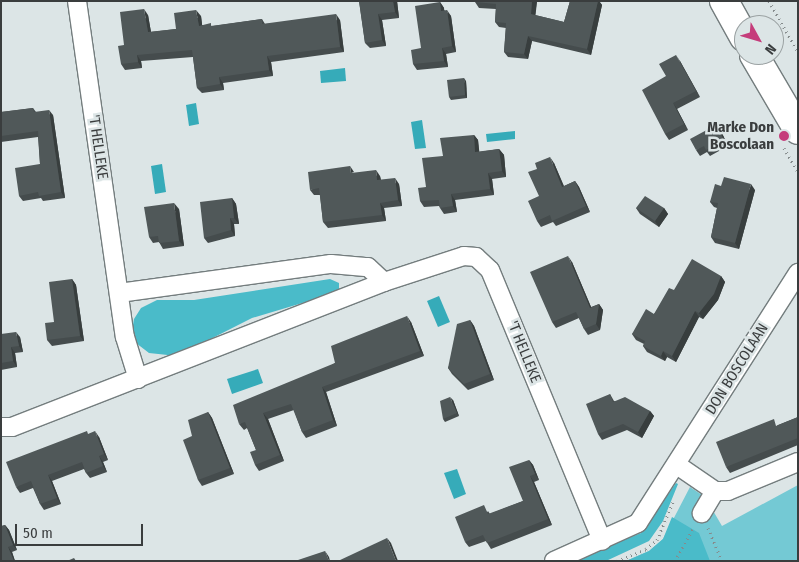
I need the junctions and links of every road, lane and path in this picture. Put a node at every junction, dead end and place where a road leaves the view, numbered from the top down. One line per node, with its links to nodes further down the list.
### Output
1 (77, 1): 14 (street, 'T HELLEKE)
2 (724, 1): 6 (main road)
3 (743, 1): 5 (main road)
4 (769, 1): 7 (path)
5 (751, 15)
6 (734, 19)
7 (798, 52)
8 (760, 65): 11 (main road)
9 (780, 65): 10 (main road)
10 (798, 96)
11 (798, 130)
12 (798, 273): 18 (street, DON BOSCOLAAN)
13 (384, 282): 14 (street); 15 (street, 'T HELLEKE); 21 (street, 'T HELLEKE)
14 (119, 293): 15 (street, 'T HELLEKE)
15 (138, 380): 16 (street, 'T HELLEKE)
16 (1, 427)
17 (798, 462): 19 (street)
18 (677, 465): 19 (street); 21 (street, DON BOSCOLAAN)
19 (715, 491): 20 (street)
20 (702, 513): 23 (path); 24 (path)
21 (602, 541): 22 (street, DON BOSCOLAAN)
22 (554, 561)
23 (675, 561)
24 (722, 561)

